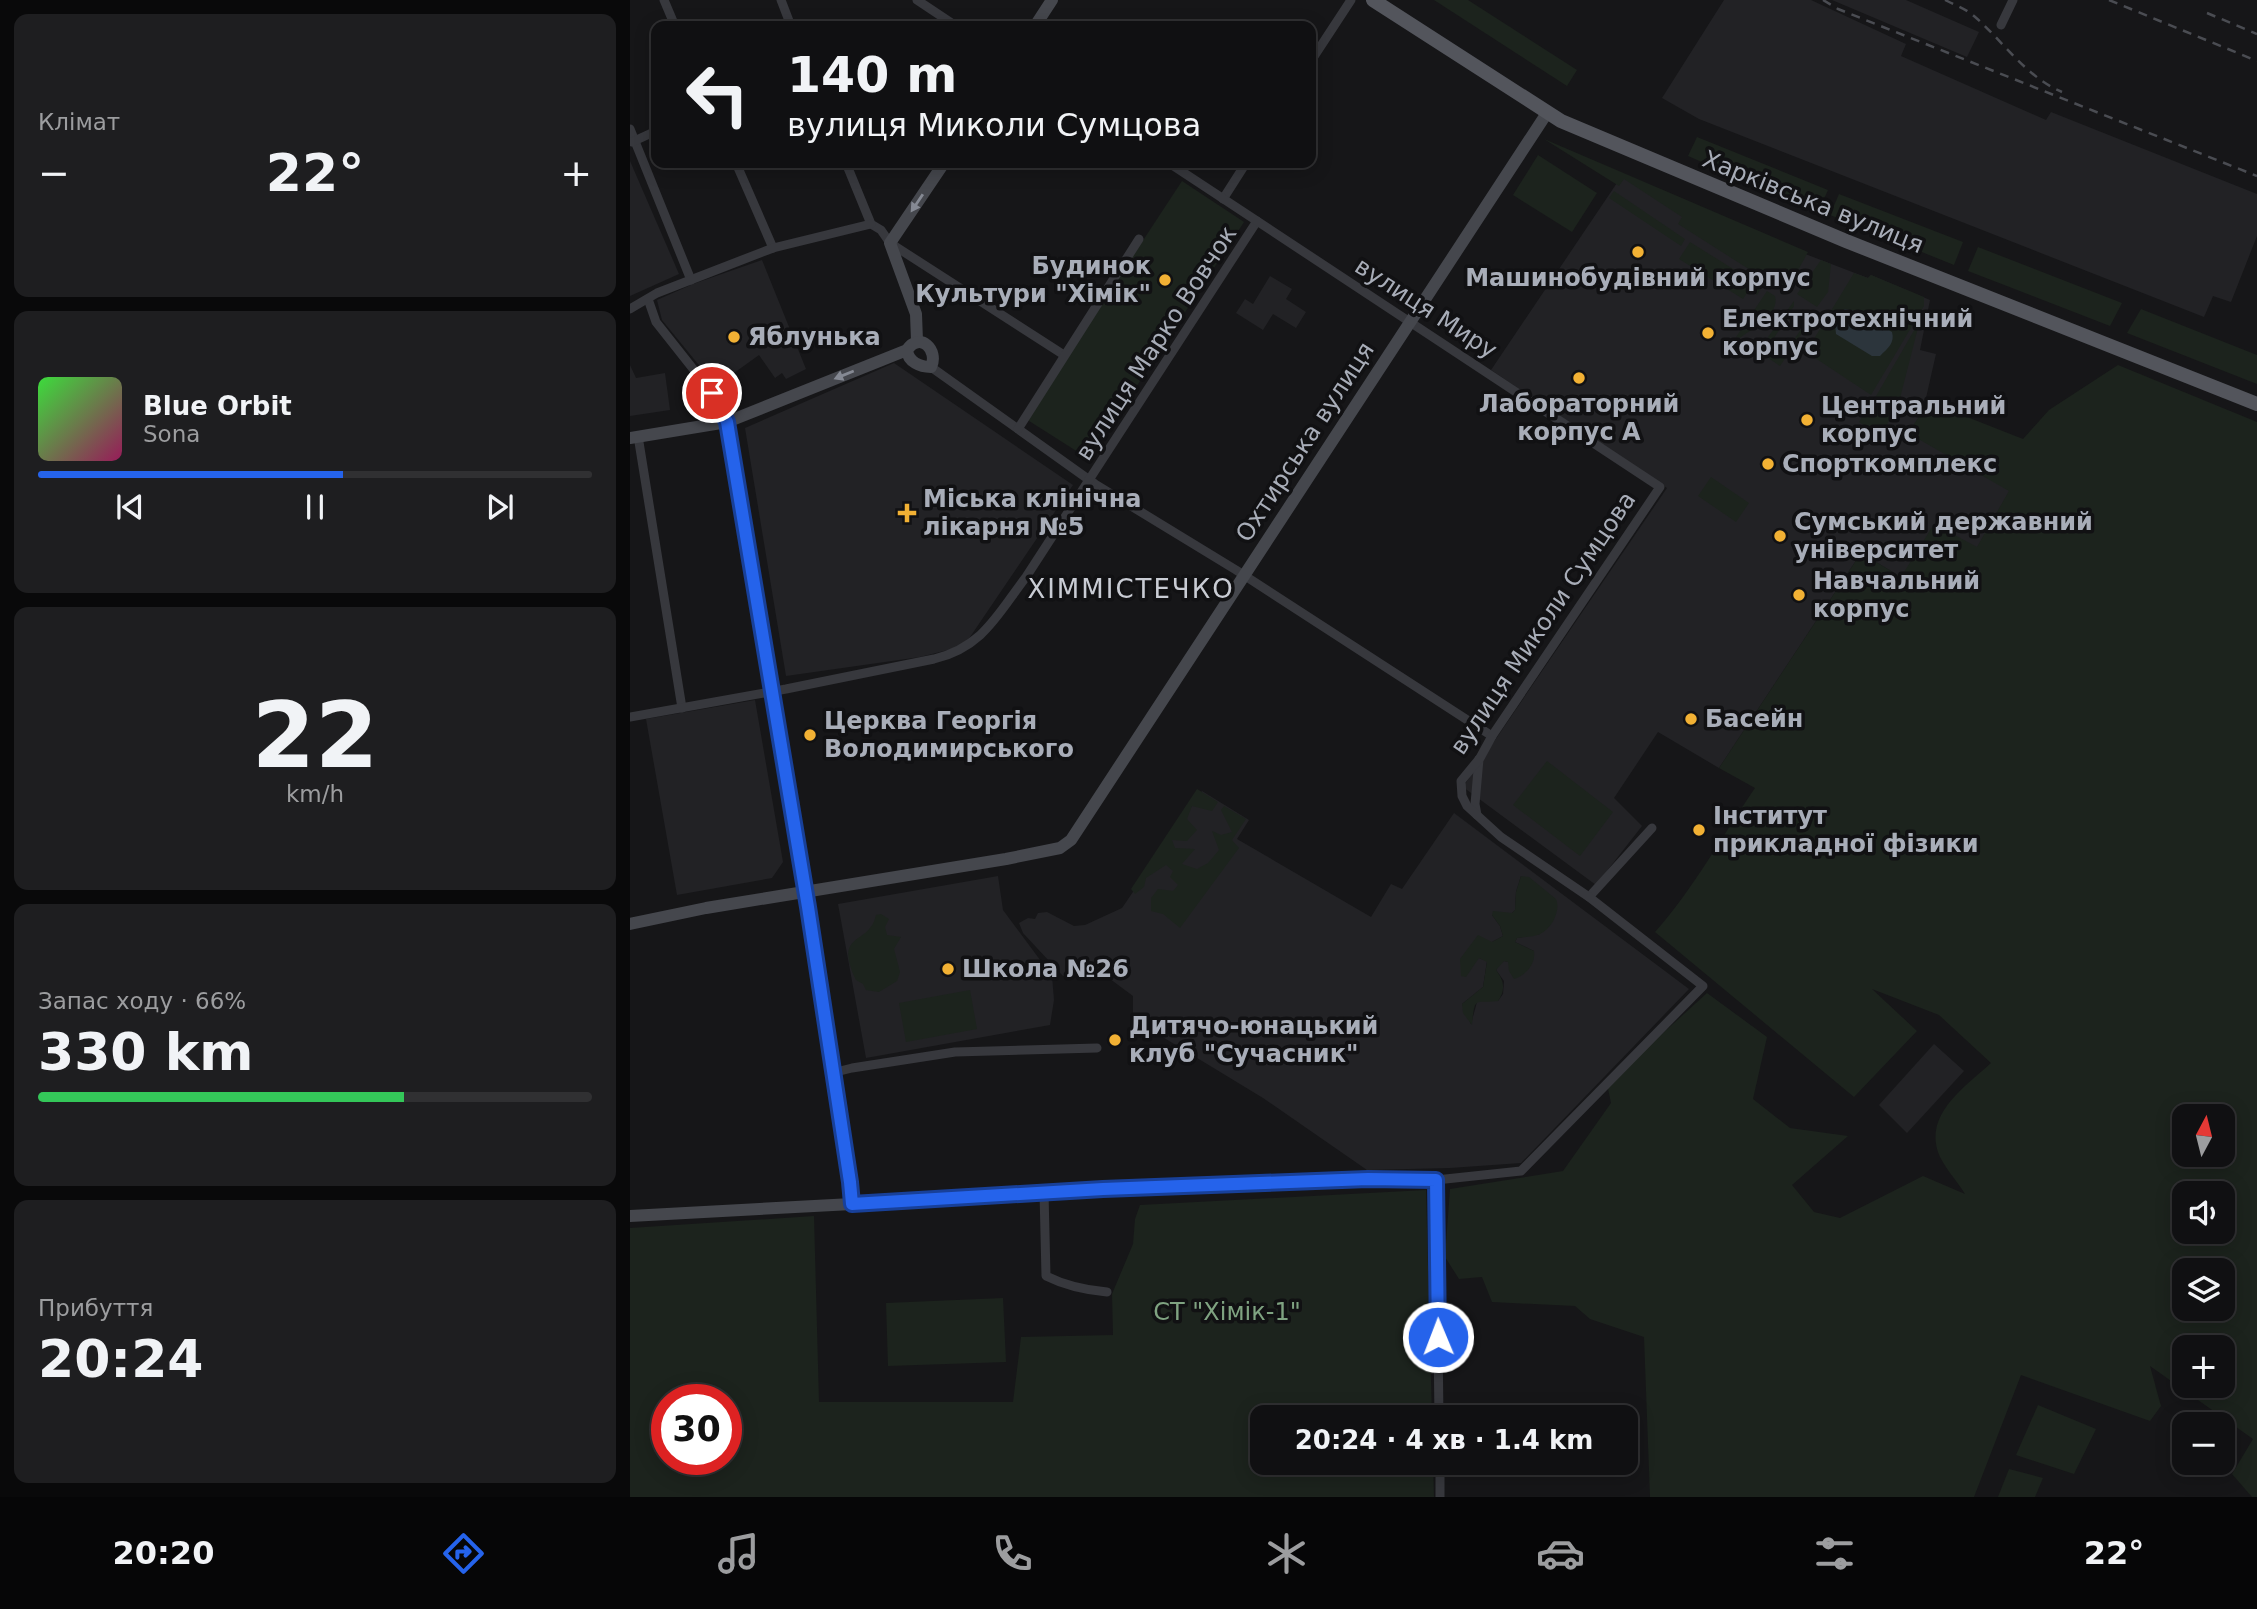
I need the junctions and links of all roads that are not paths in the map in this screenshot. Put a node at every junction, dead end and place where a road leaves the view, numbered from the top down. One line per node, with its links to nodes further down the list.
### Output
1 (664, 0): 8 (street)
2 (781, 0): 9 (street)
3 (917, 0): 10 (street)
4 (1052, 0): 11 (main road)
5 (1351, 0): 13 (street)
6 (1373, 0): 14 (main road, Харківська вулиця)
7 (2013, 0): 12 (street)
8 (673, 21)
9 (789, 21)
10 (948, 21)
11 (1038, 21)
12 (2001, 24)
13 (1316, 53)
14 (1547, 113): 32 (main road, Охтирська вулиця); 36 (main road, Харківська вулиця)
15 (630, 129): 17 (street)
16 (651, 133): 17 (street)
17 (632, 142): 29 (street)
18 (738, 168): 28 (street)
19 (848, 168): 25 (street)
20 (941, 168): 27 (main road, one-way to 27)
21 (1176, 168): 23 (street, вулиця Миру)
22 (1243, 168): 23 (street)
23 (1223, 199): 24 (street, вулиця Миру)
24 (1257, 221): 32 (street, вулиця Миру); 40 (street, вулиця Марко Вовчок)
25 (871, 224): 27 (street); 28 (street)
26 (1139, 239): 34 (street)
27 (890, 243): 33 (main road); 34 (street)
28 (773, 248): 29 (street)
29 (691, 280): 30 (street)
30 (648, 299): 31 (street); 37 (street)
31 (630, 309)
32 (1410, 321): 41 (street, вулиця Миру); 42 (main road, Охтирська вулиця)
33 (912, 345): 35 (main road); 35 (main road); 37 (main road, one-way to 37)
34 (1064, 355): 38 (street)
35 (931, 367): 38 (street)
36 (2257, 404)
37 (727, 422): 39 (main road); 43 (main road)
38 (1018, 429): 40 (street)
39 (634, 437): 44 (street)
40 (1090, 480): 42 (street); 43 (street, вулиця Марко Вовчок)
41 (1660, 487): 46 (street, вулиця Миколи Сумцова)
42 (1243, 574): 46 (street); 50 (main road, Охтирська вулиця)
43 (771, 692): 44 (street, вулиця Марко Вовчок); 50 (main road)
44 (682, 708): 45 (street, вулиця Марко Вовчок)
45 (630, 717)
46 (1492, 736): 47 (street, вулиця Миколи Сумцова)
47 (1480, 758): 48 (street); 48 (street, вулиця Миколи Сумцова)
48 (1478, 817): 51 (street)
49 (1652, 828): 51 (street)
50 (805, 891): 52 (main road, Охтирська вулиця); 54 (main road)
51 (1589, 897): 55 (street)
52 (630, 924)
53 (1097, 1048): 54 (street)
54 (832, 1073): 57 (main road)
55 (1436, 1180): 56 (street); 60 (street)
56 (1044, 1192): 57 (street); 59 (street)
57 (852, 1204): 58 (main road)
58 (630, 1216)
59 (1107, 1292)
60 (1439, 1405)
61 (1440, 1475): 62 (street)
62 (1440, 1497)

